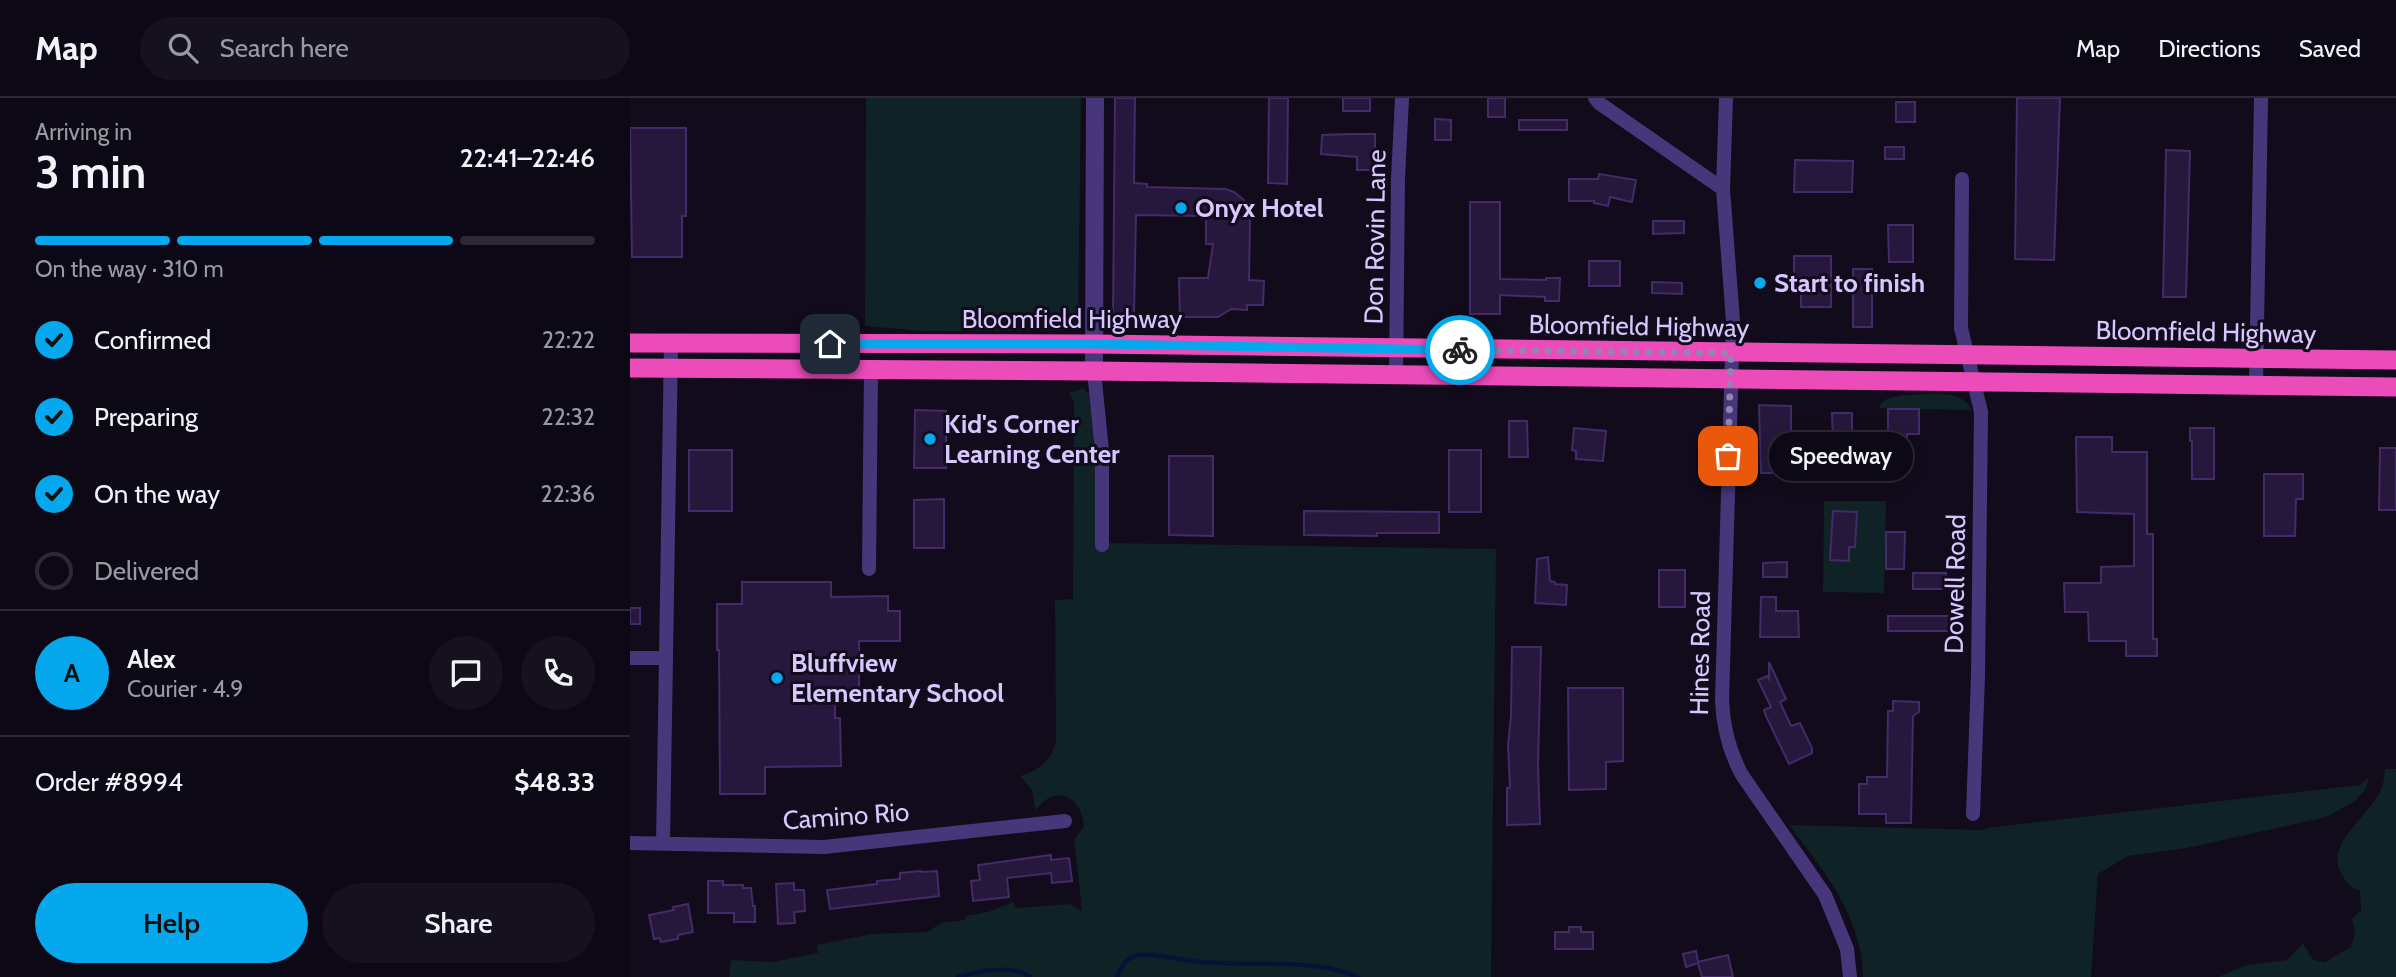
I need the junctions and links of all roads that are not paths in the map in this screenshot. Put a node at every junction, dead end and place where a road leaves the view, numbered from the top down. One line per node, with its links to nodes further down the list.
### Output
1 (1095, 98): 10 (street)
2 (1402, 98): 11 (street, Don Rovin Lane)
3 (1595, 98): 7 (street)
4 (1726, 98): 7 (street, Hines Road)
5 (2261, 98): 14 (street)
6 (1962, 179): 13 (street, Dowell Road)
7 (1723, 189): 12 (street, Hines Road)
8 (630, 342): 9 (highway, Bloomfield Highway)
9 (671, 343): 10 (highway, Bloomfield Highway); 17 (street)
10 (1094, 344): 11 (highway, Bloomfield Highway); 19 (street)
11 (1398, 349): 12 (highway, Bloomfield Highway); 20 (street, Don Rovin Lane)
12 (1731, 353): 13 (highway, Bloomfield Highway); 21 (street, Hines Road)
13 (1966, 356): 14 (highway, Bloomfield Highway); 22 (street, Dowell Road)
14 (2256, 359): 15 (highway, Bloomfield Highway); 23 (street)
15 (2396, 360)
16 (630, 368): 17 (highway, Bloomfield Highway)
17 (670, 369): 18 (highway, Bloomfield Highway); 28 (street)
18 (871, 370): 19 (highway, Bloomfield Highway); 26 (street)
19 (1094, 371): 20 (highway, Bloomfield Highway); 25 (street)
20 (1396, 376): 21 (highway, Bloomfield Highway)
21 (1730, 379): 22 (highway, Bloomfield Highway); 33 (street, Hines Road)
22 (1975, 381): 23 (highway, Bloomfield Highway); 29 (street, Dowell Road)
23 (2256, 385): 24 (highway, Bloomfield Highway)
24 (2396, 387)
25 (1102, 545)
26 (869, 569)
27 (630, 658): 28 (street)
28 (665, 658): 32 (street)
29 (1973, 814)
30 (1065, 821): 32 (street, Camino Rio)
31 (630, 843): 32 (street, Camino Rio)
32 (663, 843)
33 (1850, 977)

